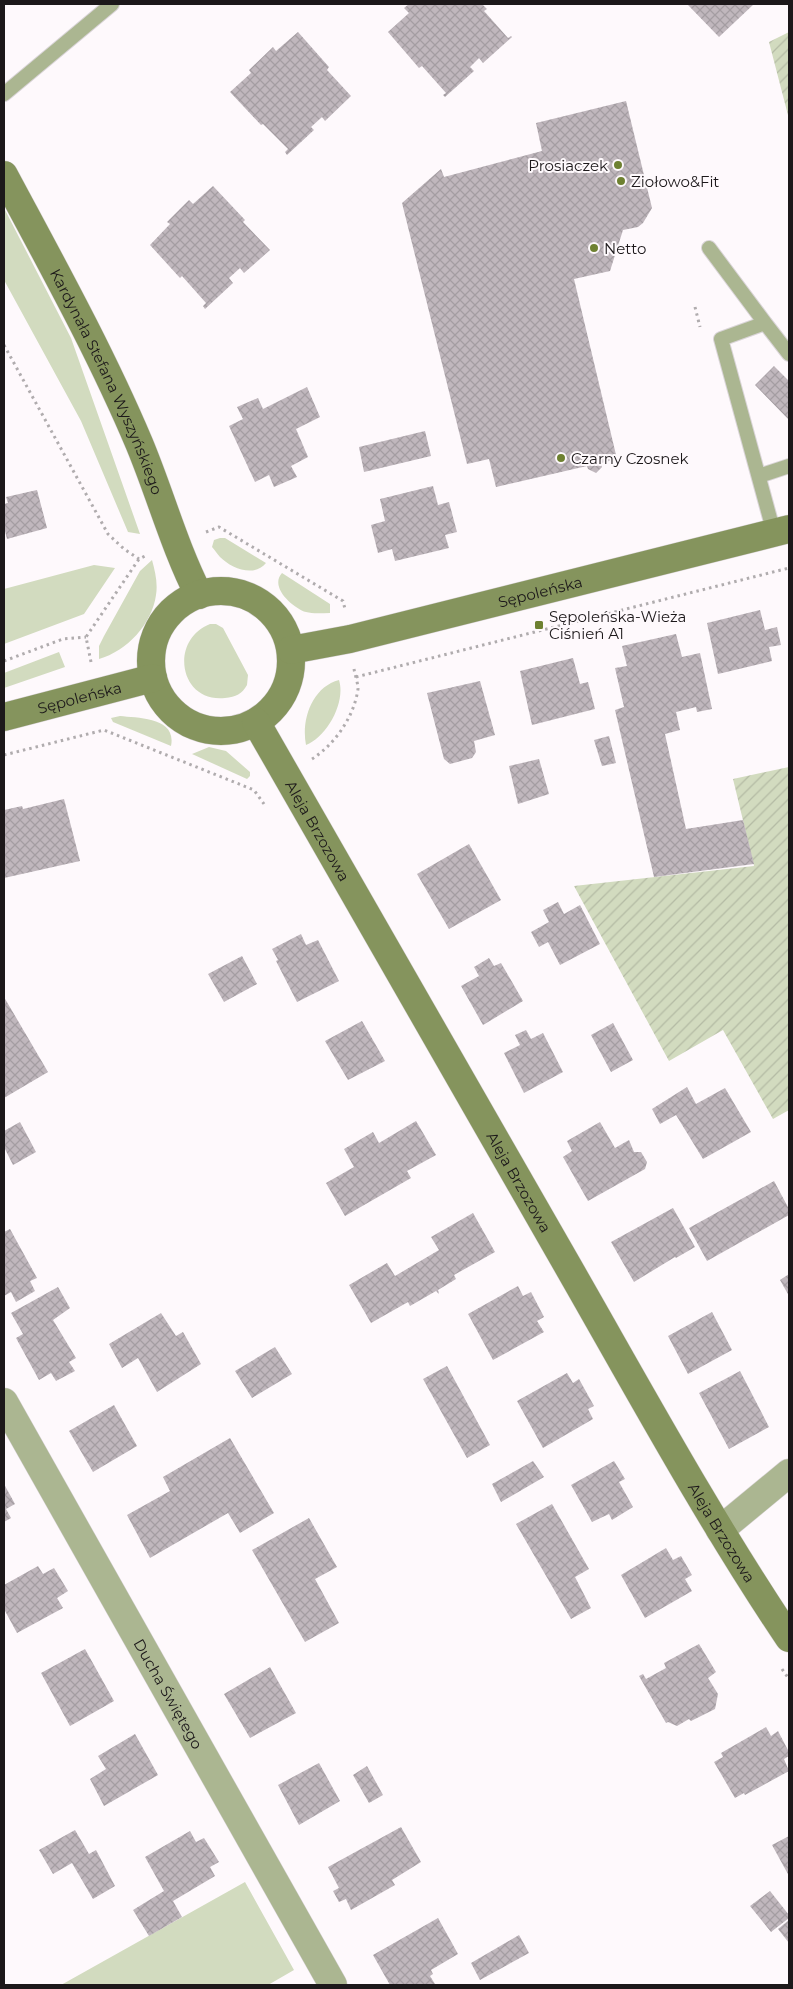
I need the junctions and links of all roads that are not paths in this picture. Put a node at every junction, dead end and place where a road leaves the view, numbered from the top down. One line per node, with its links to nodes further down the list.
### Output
1 (112, 4): 2 (lane)
2 (4, 94)
3 (4, 175): 10 (street, Kardynała Stefana Wyszyńskiego)
4 (709, 248): 5 (lane)
5 (764, 324): 6 (lane); 8 (lane)
6 (789, 354)
7 (789, 466): 8 (lane)
8 (759, 476): 9 (lane)
9 (782, 531): 11 (street, Sępoleńska)
10 (199, 595): 11 (street); 12 (street)
11 (291, 650): 14 (street)
12 (153, 678): 13 (street, Sępoleńska); 14 (street)
13 (4, 718)
14 (256, 722): 17 (street, Aleja Brzozowa)
15 (4, 1402): 19 (street, Ducha Świętego)
16 (789, 1473): 17 (street)
17 (720, 1530): 18 (street, Aleja Brzozowa)
18 (789, 1638)
19 (333, 1985)

